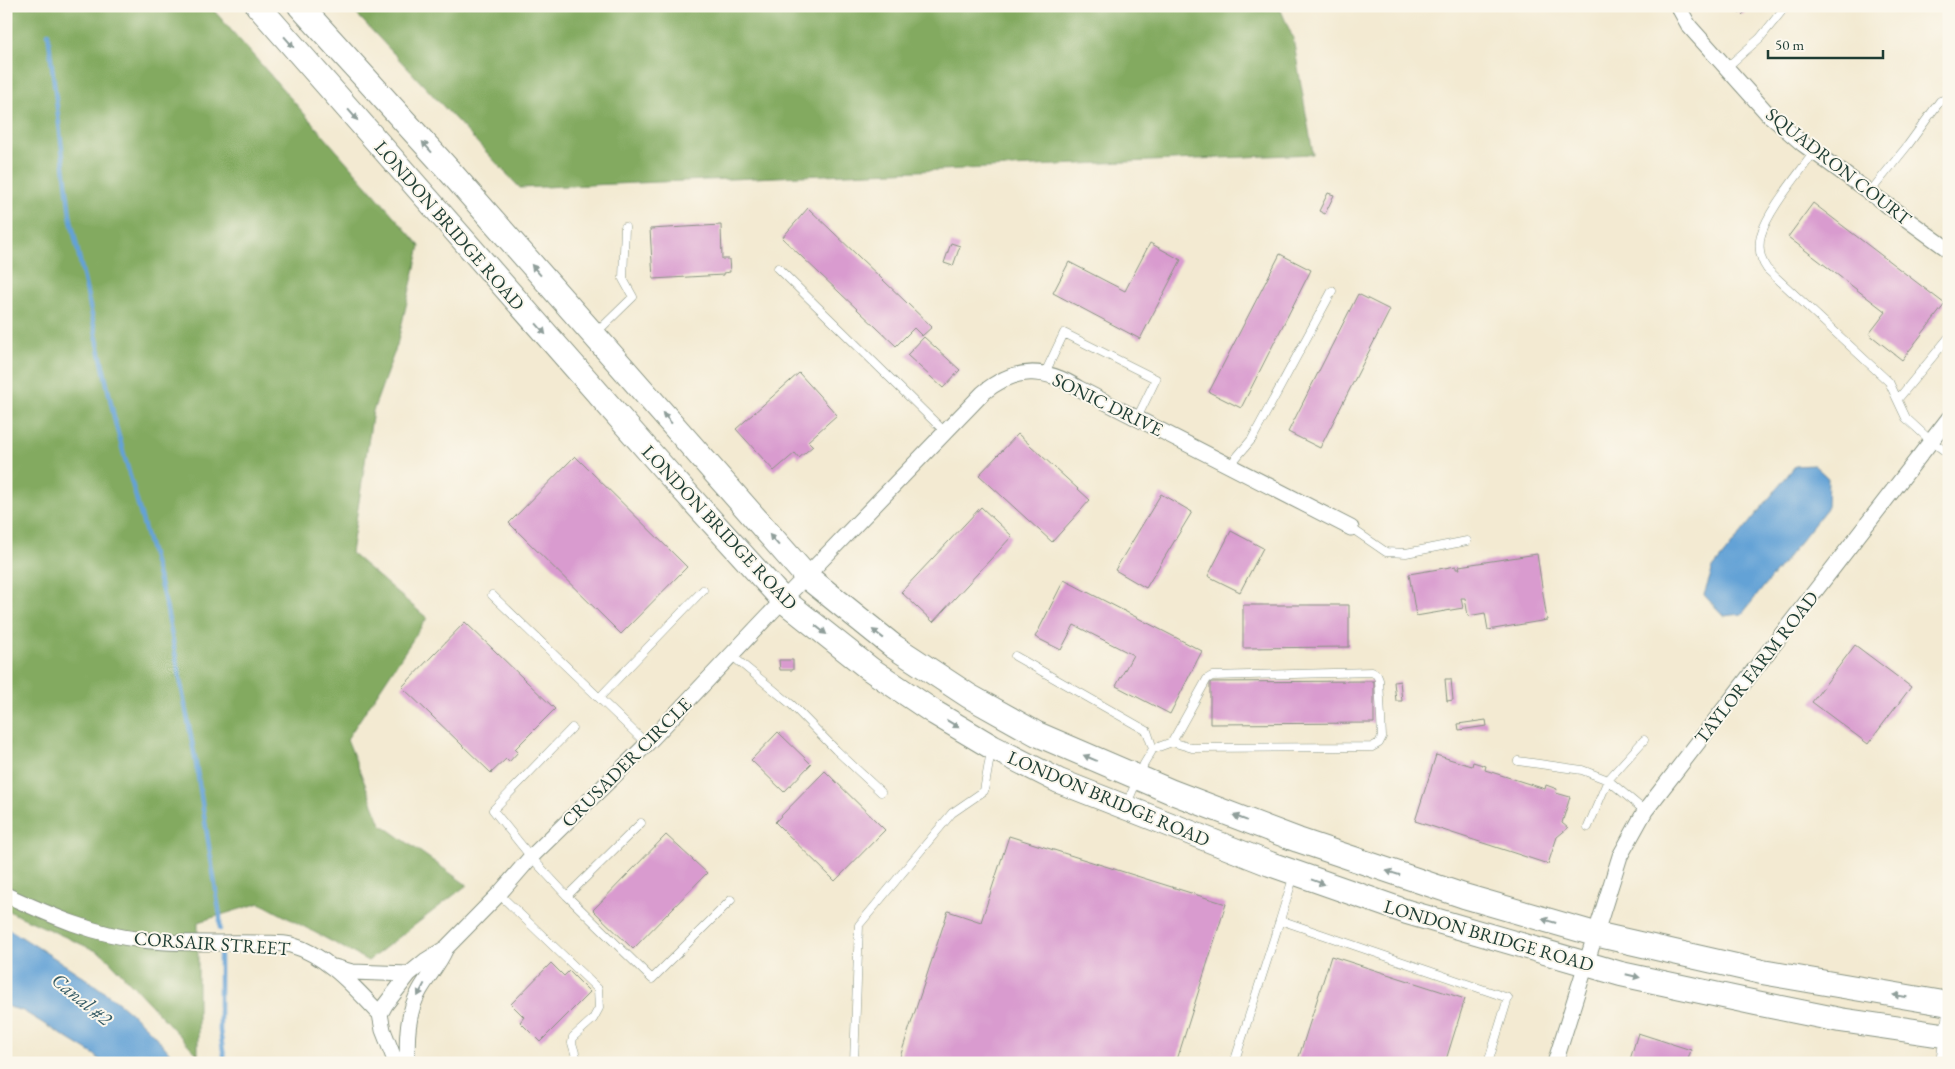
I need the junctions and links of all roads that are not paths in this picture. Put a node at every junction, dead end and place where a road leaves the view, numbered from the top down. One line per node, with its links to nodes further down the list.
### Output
1 (258, 6): 7 (main road, LONDON BRIDGE ROAD, one-way to 7)
2 (300, 6): 5 (main road, LONDON BRIDGE ROAD)
3 (1786, 6): 6 (lane)
4 (1682, 9): 6 (street, SQUADRON COURT)
5 (344, 54): 7 (main road); 15 (main road, LONDON BRIDGE ROAD, one-way to 5)
6 (1726, 68): 9 (street, SQUADRON COURT)
7 (321, 78): 30 (main road, LONDON BRIDGE ROAD, one-way to 30)
8 (1949, 98): 10 (lane)
9 (1814, 152): 10 (street, SQUADRON COURT); 18 (lane)
10 (1870, 192): 12 (street, SQUADRON COURT)
11 (625, 227): 15 (lane)
12 (1949, 250)
13 (778, 268): 21 (lane)
14 (1332, 291): 24 (lane)
15 (594, 335): 27 (main road, LONDON BRIDGE ROAD, one-way to 15)
16 (1949, 337): 18 (lane)
17 (1045, 373): 19 (street, SONIC DRIVE); 19 (lane); 21 (street, SONIC DRIVE)
18 (1898, 399): 22 (lane)
19 (1137, 418): 24 (street, SONIC DRIVE)
20 (1949, 418): 22 (street, TAYLOR FARM ROAD)
21 (946, 433): 27 (street, SONIC DRIVE)
22 (1931, 441): 23 (lane); 45 (street, TAYLOR FARM ROAD)
23 (1949, 454)
24 (1230, 465): 25 (street, SONIC DRIVE)
25 (1352, 528): 26 (lane)
26 (1467, 541)
27 (806, 576): 30 (street, CRUSADER CIRCLE); 41 (main road, LONDON BRIDGE ROAD, one-way to 27)
28 (703, 590): 33 (lane)
29 (492, 595): 33 (lane)
30 (783, 600): 31 (street, CRUSADER CIRCLE); 38 (main road, LONDON BRIDGE ROAD, one-way to 38)
31 (731, 655): 37 (street, CRUSADER CIRCLE); 43 (lane)
32 (1015, 656): 39 (lane)
33 (599, 698): 37 (lane)
34 (572, 728): 48 (lane)
35 (1644, 740): 42 (lane)
36 (1172, 742): 36 (lane); 39 (lane)
37 (647, 744): 48 (street, CRUSADER CIRCLE)
38 (992, 747): 44 (main road, LONDON BRIDGE ROAD); 66 (lane)
39 (1153, 749): 41 (lane)
40 (1518, 761): 42 (lane)
41 (1138, 778): 44 (lane); 55 (main road, LONDON BRIDGE ROAD, one-way to 41)
42 (1608, 780): 45 (lane); 47 (lane)
43 (881, 792)
44 (1126, 808): 49 (main road, LONDON BRIDGE ROAD)
45 (1646, 811): 55 (street, TAYLOR FARM ROAD)
46 (641, 823): 52 (lane)
47 (1588, 827)
48 (531, 857): 50 (street, CRUSADER CIRCLE); 52 (lane)
49 (1295, 873): 54 (lane); 57 (main road, LONDON BRIDGE ROAD, one-way to 57)
50 (499, 894): 56 (street, CRUSADER CIRCLE); 65 (lane)
51 (6, 895): 58 (street, CORSAIR STREET)
52 (567, 896): 53 (lane)
53 (731, 900)
54 (1280, 920): 67 (lane); 68 (lane)
55 (1596, 934): 57 (street); 60 (main road, LONDON BRIDGE ROAD, one-way to 55)
56 (446, 948): 59 (street, CRUSADER CIRCLE); 64 (street, CRUSADER CIRCLE, one-way to 64)
57 (1586, 964): 62 (main road, LONDON BRIDGE ROAD, one-way to 62); 69 (street)
58 (332, 967): 59 (street, CORSAIR STREET); 61 (street, CORSAIR STREET)
59 (409, 974): 61 (street, CRUSADER CIRCLE)
60 (1949, 1004): 62 (lane)
61 (380, 1014): 63 (street)
62 (1946, 1035): 70 (lane)
63 (396, 1063)
64 (408, 1063)
65 (578, 1063)
66 (854, 1063)
67 (1234, 1063)
68 (1488, 1063)
69 (1554, 1063)
70 (1940, 1063)

